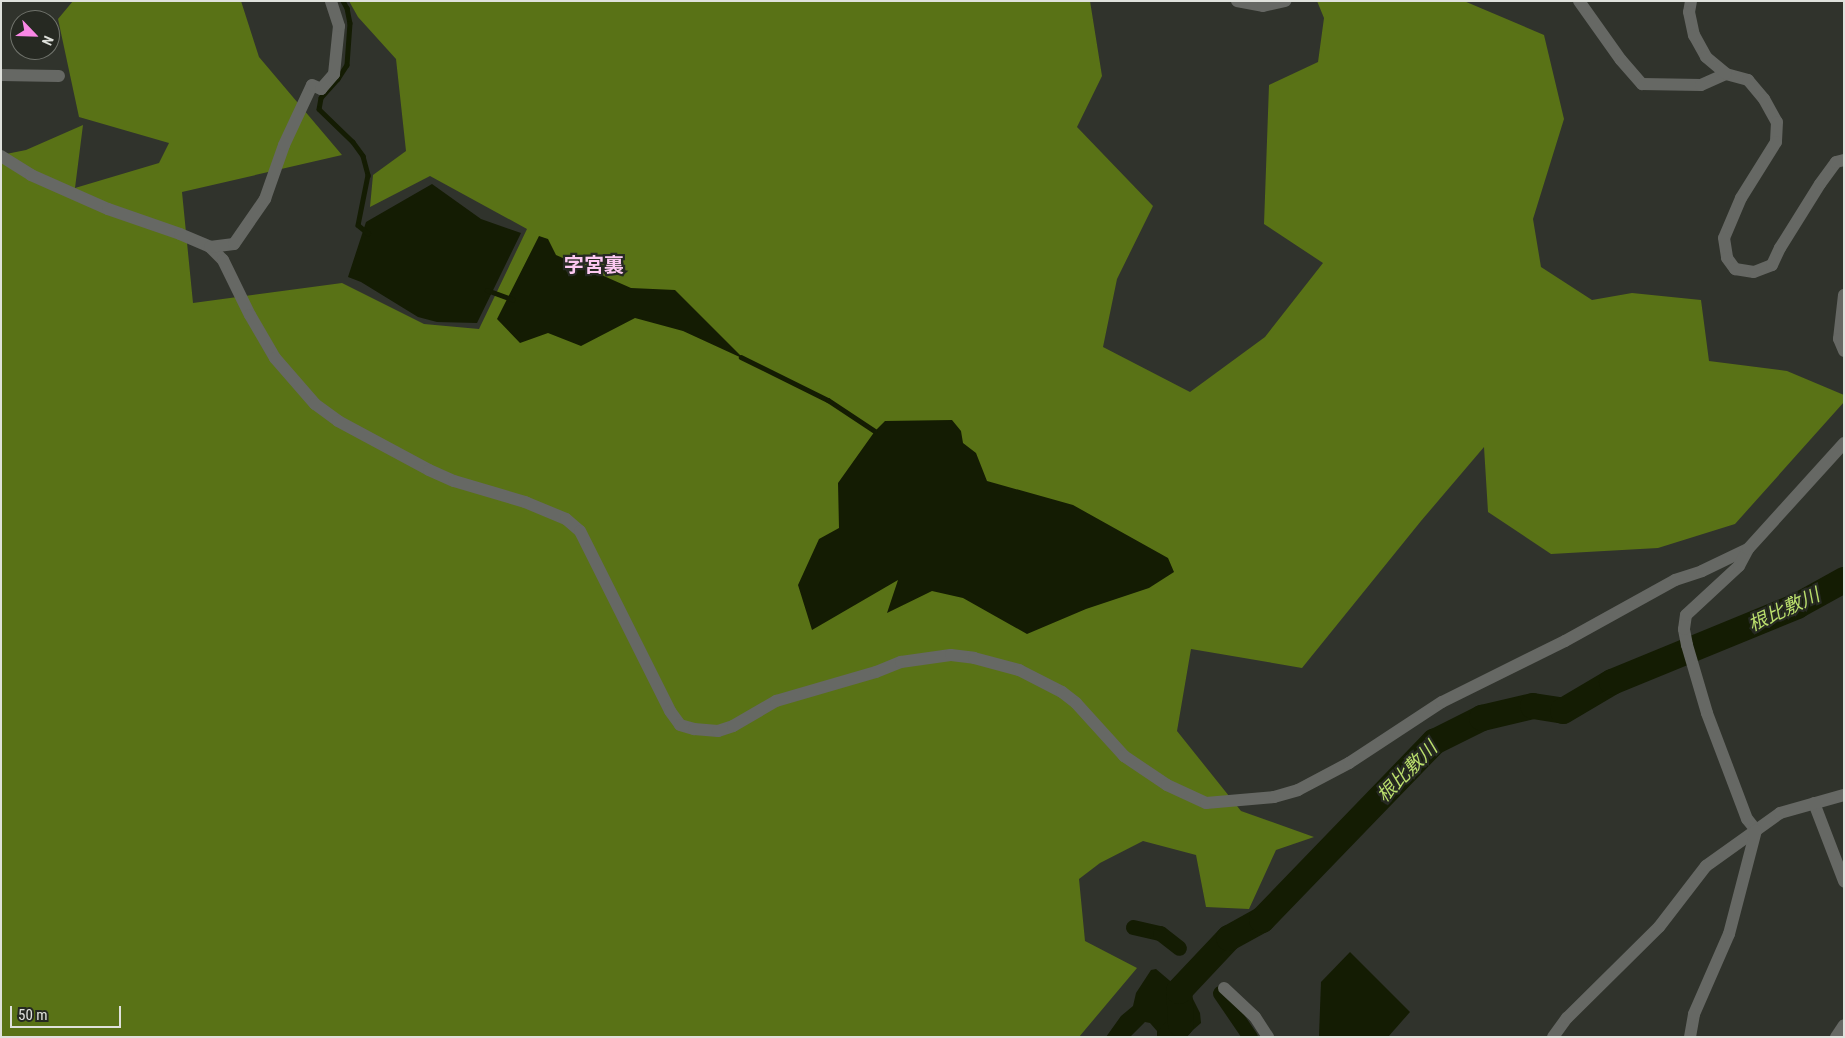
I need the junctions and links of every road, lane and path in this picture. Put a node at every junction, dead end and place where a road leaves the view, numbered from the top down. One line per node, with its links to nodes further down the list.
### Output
1 (331, 1): 11 (street)
2 (1237, 1): 3 (street)
3 (1286, 1)
4 (1578, 1): 6 (street)
5 (1691, 1): 6 (street)
6 (1726, 74): 10 (street)
7 (1, 75): 8 (street)
8 (59, 76)
9 (1, 156): 11 (street)
10 (1844, 160)
11 (210, 247): 15 (street)
12 (1844, 295): 13 (street)
13 (1844, 351)
14 (1844, 443): 15 (street)
15 (1748, 549): 18 (street)
16 (1844, 795): 17 (street)
17 (1814, 803): 18 (street); 19 (street)
18 (1756, 830): 23 (street); 24 (street)
19 (1844, 880)
20 (1224, 988): 22 (street)
21 (1844, 1025): 25 (street)
22 (1268, 1037)
23 (1553, 1037)
24 (1690, 1037)
25 (1836, 1037)

